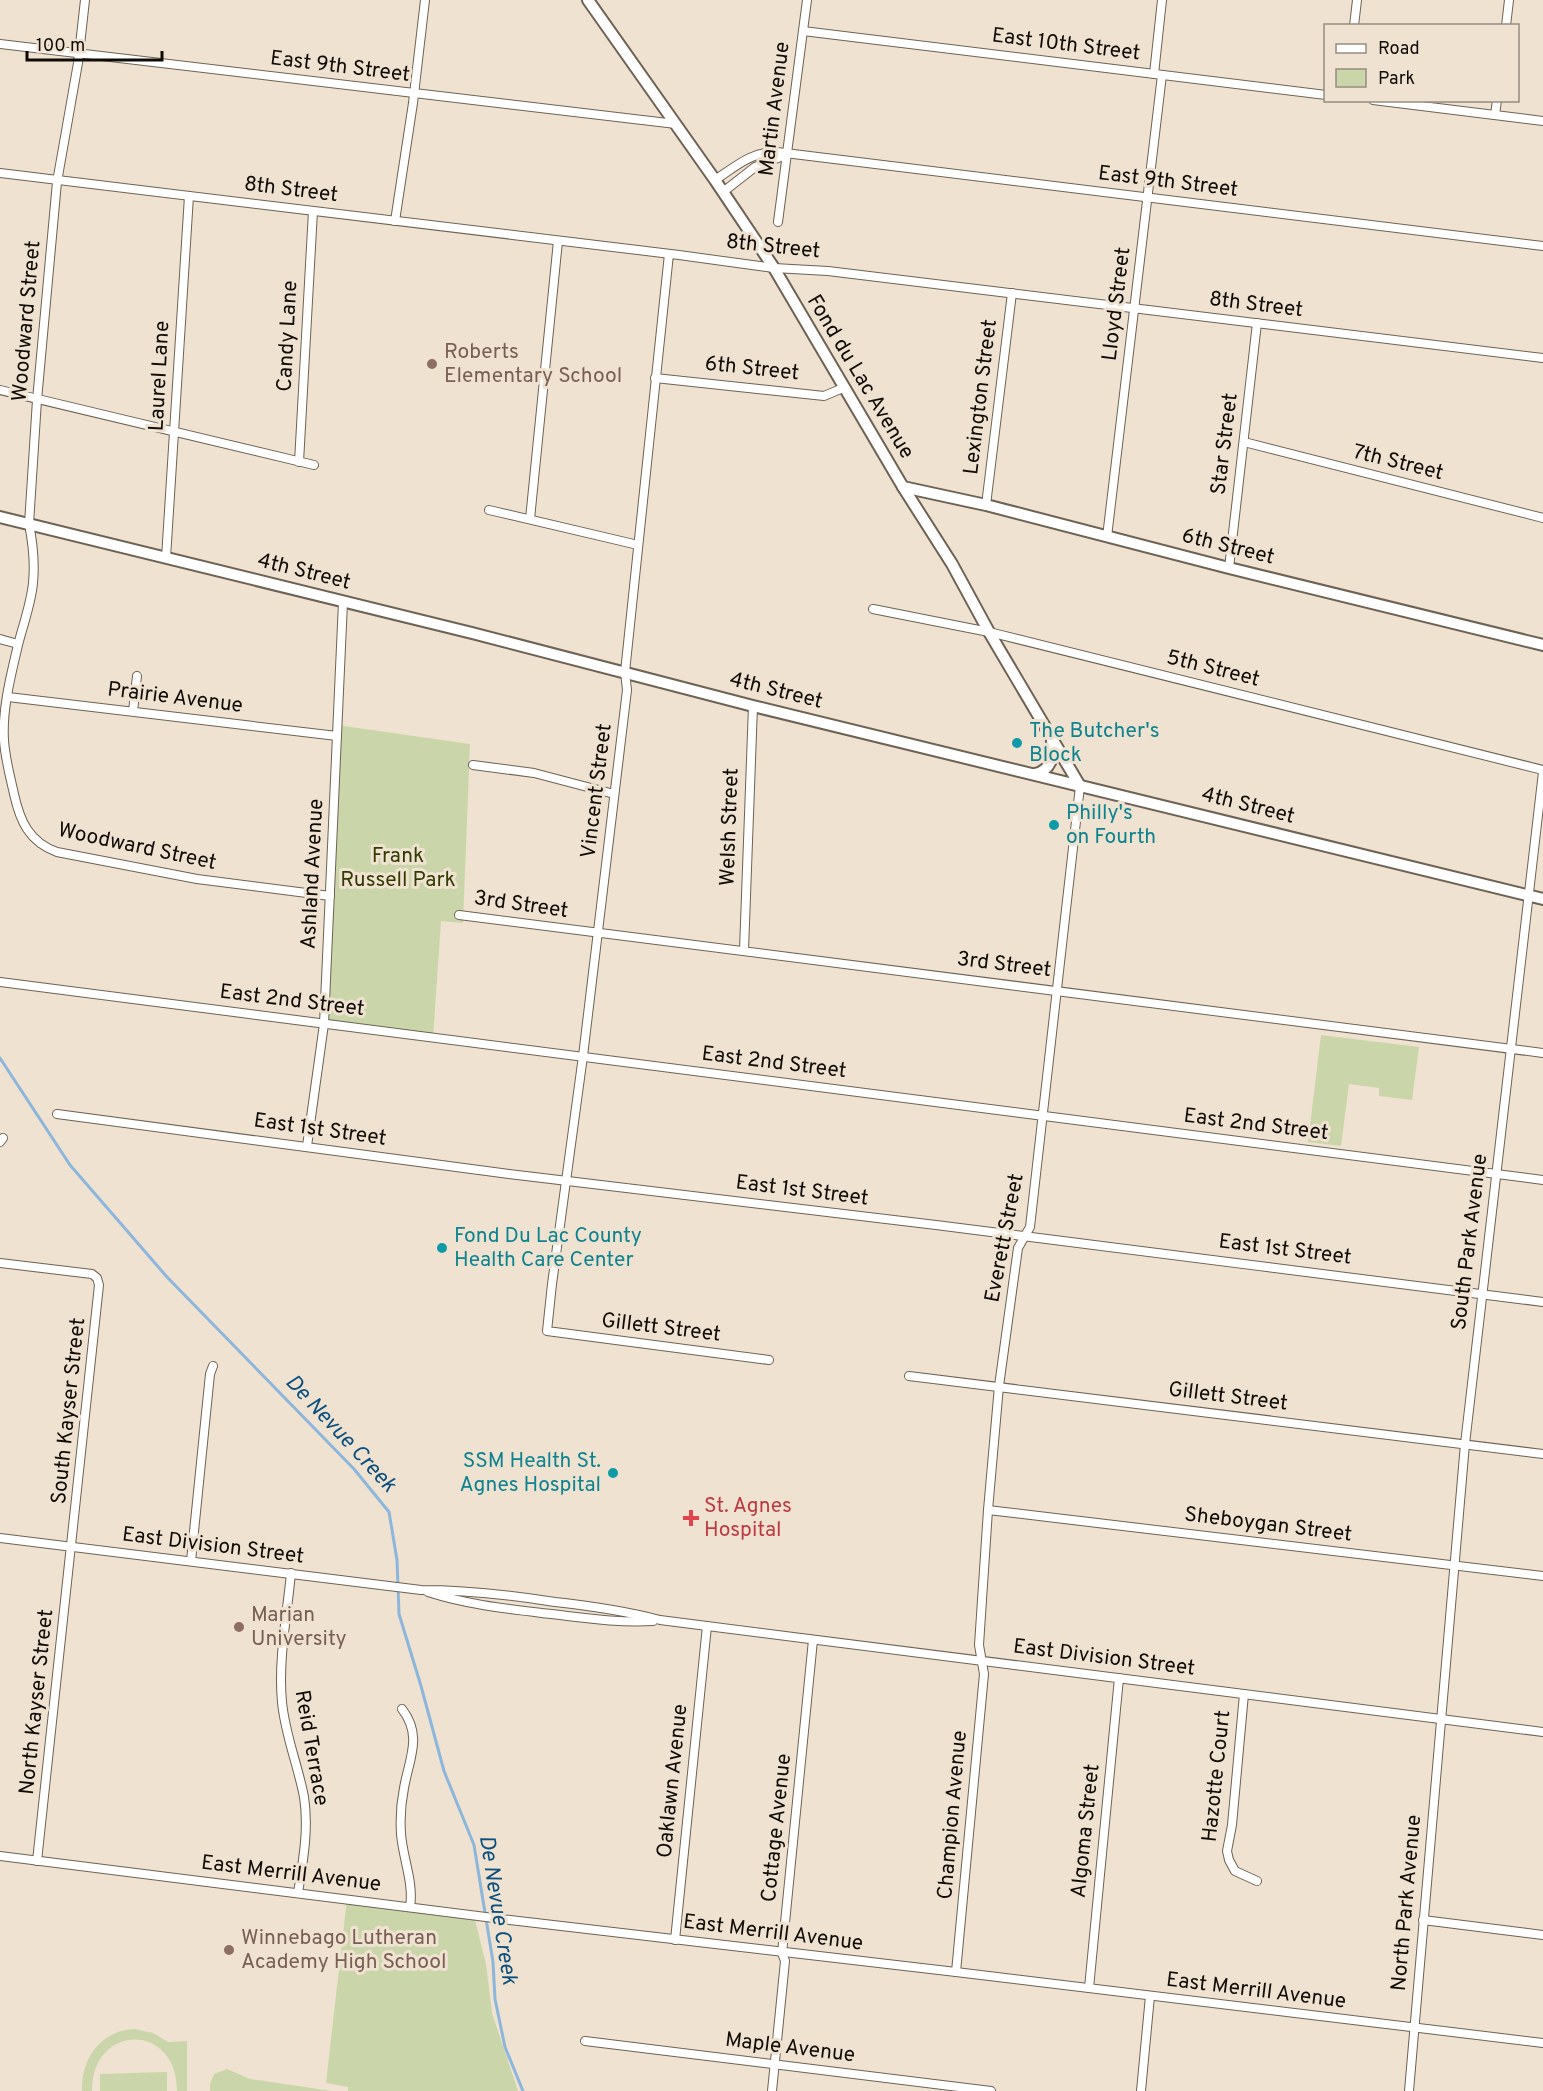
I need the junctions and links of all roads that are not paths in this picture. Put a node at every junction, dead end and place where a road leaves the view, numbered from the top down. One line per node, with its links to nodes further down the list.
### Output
1 (85, 0): 12 (street, Woodward Street)
2 (424, 0): 14 (street)
3 (588, 0): 20 (street, Fond du Lac Avenue)
4 (807, 0): 10 (street, Martin Avenue)
5 (1162, 0): 13 (street, Lloyd Street)
6 (1357, 0): 8 (street)
7 (1509, 0): 9 (street)
8 (1354, 24)
9 (1506, 24)
10 (803, 31): 13 (street, East 10th Street); 21 (street, Martin Avenue)
11 (0, 44): 12 (street, East 9th Street)
12 (79, 54): 14 (street, East 9th Street); 24 (street, Woodward Street)
13 (1158, 74): 15 (street, East 10th Street); 27 (street, Lloyd Street)
14 (414, 94): 20 (street, East 9th Street); 29 (street)
15 (1324, 95)
16 (1389, 102): 18 (street)
17 (1497, 102): 18 (street)
18 (1495, 115): 19 (street)
19 (1543, 121)
20 (676, 124): 23 (street, Fond du Lac Avenue)
21 (788, 154): 23 (street, East 9th Street); 25 (street, East 9th Street); 27 (street, East 9th Street); 30 (street, Martin Avenue)
22 (0, 173): 24 (street, 8th Street)
23 (715, 180): 25 (street, Fond du Lac Avenue)
24 (57, 182): 26 (street, 8th Street); 42 (street, Woodward Street)
25 (723, 192): 34 (street, Fond du Lac Avenue)
26 (189, 196): 28 (street, 8th Street); 43 (street, Laurel Lane)
27 (1148, 198): 32 (street, East 9th Street); 36 (street, Lloyd Street)
28 (313, 211): 29 (street, 8th Street); 45 (street, Candy Lane)
29 (395, 221): 31 (street, 8th Street)
30 (778, 222)
31 (558, 241): 33 (street, 8th Street); 52 (street)
32 (1543, 246)
33 (669, 254): 34 (street, 8th Street); 39 (street, Vincent Street)
34 (774, 268): 35 (street, 8th Street); 40 (street, Fond du Lac Avenue)
35 (1012, 293): 36 (street, 8th Street); 48 (street, Lexington Street)
36 (1135, 308): 37 (street, 8th Street); 54 (street, Lloyd Street)
37 (1257, 323): 38 (street, 8th Street); 44 (street, Star Street)
38 (1543, 358)
39 (655, 378): 40 (street, 6th Street); 55 (street, Vincent Street)
40 (843, 388): 47 (street, Fond du Lac Avenue)
41 (0, 390): 42 (street)
42 (37, 400): 43 (street); 53 (street, Woodward Street)
43 (175, 431): 45 (street); 56 (street, Laurel Lane)
44 (1244, 442): 51 (street, 7th Street); 57 (street, Star Street)
45 (299, 462): 46 (street)
46 (314, 465)
47 (903, 487): 48 (street, 6th Street); 60 (street, Fond du Lac Avenue)
48 (986, 505): 54 (street, 6th Street)
49 (489, 510): 52 (street)
50 (0, 516): 53 (street, 4th Street)
51 (1543, 518)
52 (530, 519): 55 (street)
53 (29, 524): 56 (street, 4th Street); 62 (street, Woodward Street)
54 (1107, 537): 57 (street, 6th Street)
55 (638, 544): 64 (street, Vincent Street)
56 (166, 558): 58 (street, 4th Street)
57 (1229, 568): 63 (street, 6th Street)
58 (343, 602): 64 (street, 4th Street); 69 (street, Ashland Avenue)
59 (873, 609): 60 (street, 5th Street)
60 (988, 632): 70 (street, Fond du Lac Avenue); 72 (street, 5th Street)
61 (0, 639): 62 (street)
62 (18, 644): 66 (street, Woodward Street)
63 (1543, 645)
64 (625, 672): 67 (street, 4th Street); 75 (street, Vincent Street)
65 (137, 676): 68 (street)
66 (8, 697): 68 (street, Prairie Avenue); 77 (street, Woodward Street)
67 (753, 706): 73 (street, 4th Street); 81 (street, Welsh Street)
68 (133, 711): 69 (street, Prairie Avenue)
69 (337, 736): 77 (street, Ashland Avenue)
70 (1051, 737): 73 (street); 74 (street, Fond du Lac Avenue)
71 (473, 765): 75 (street)
72 (1543, 771): 76 (street, South Park Avenue)
73 (1035, 774): 74 (street, 4th Street)
74 (1080, 786): 76 (street, 4th Street); 83 (street, Everett Street)
75 (614, 794): 80 (street, Vincent Street)
76 (1528, 895): 78 (street, 4th Street); 85 (street, South Park Avenue)
77 (330, 896): 84 (street, Ashland Avenue)
78 (1543, 899)
79 (459, 915): 80 (street, 3rd Street)
80 (597, 933): 81 (street, 3rd Street); 87 (street, Vincent Street)
81 (744, 950): 83 (street, 3rd Street)
82 (0, 982): 84 (street, East 2nd Street)
83 (1057, 990): 85 (street, 3rd Street); 89 (street, Everett Street)
84 (324, 1024): 87 (street, East 2nd Street); 90 (street, Ashland Avenue)
85 (1511, 1048): 86 (street, 3rd Street); 91 (street, South Park Avenue)
86 (1543, 1053)
87 (583, 1056): 89 (street, East 2nd Street); 92 (street, Vincent Street)
88 (57, 1114): 90 (street, East 1st Street)
89 (1043, 1116): 91 (street, East 2nd Street); 94 (street, Everett Street)
90 (307, 1146): 92 (street, East 1st Street)
91 (1497, 1174): 93 (street, East 2nd Street); 96 (street, South Park Avenue)
92 (565, 1180): 94 (street, East 1st Street); 98 (street, Vincent Street)
93 (1543, 1180)
94 (1023, 1236): 96 (street, East 1st Street); 102 (street, Everett Street)
95 (0, 1263): 107 (street, South Kayser Street)
96 (1483, 1293): 97 (street, East 1st Street); 103 (street, South Park Avenue)
97 (1543, 1302)
98 (547, 1331): 99 (street, Gillett Street)
99 (769, 1360)
100 (213, 1366): 108 (street)
101 (909, 1376): 102 (street, Gillett Street)
102 (999, 1386): 103 (street, Gillett Street); 105 (street, Everett Street)
103 (1465, 1444): 104 (street, Gillett Street); 109 (street, South Park Avenue)
104 (1543, 1454)
105 (988, 1510): 109 (street, Sheboygan Street); 116 (street, Everett Street)
106 (0, 1538): 107 (street, East Division Street)
107 (72, 1547): 108 (street, East Division Street); 123 (street, North Kayser Street)
108 (191, 1561): 110 (street, East Division Street)
109 (1456, 1566): 111 (street, Sheboygan Street); 120 (street, South Park Avenue)
110 (291, 1574): 112 (street, East Division Street); 125 (street, Reid Terrace)
111 (1543, 1576)
112 (421, 1590): 113 (street, East Division Street); 113 (street, East Division Street)
113 (660, 1620): 114 (street, East Division Street)
114 (707, 1626): 115 (street, East Division Street); 129 (street, Oaklawn Avenue)
115 (813, 1640): 116 (street, East Division Street); 130 (street, Cottage Avenue)
116 (982, 1661): 117 (street, East Division Street); 131 (street, Champion Avenue)
117 (1119, 1678): 118 (street, East Division Street); 132 (street, Algoma Street)
118 (1244, 1694): 120 (street, East Division Street); 124 (street, Hazotte Court)
119 (402, 1709): 126 (street)
120 (1442, 1718): 121 (street, East Division Street); 127 (street, North Park Avenue)
121 (1543, 1732)
122 (0, 1856): 123 (street, East Merrill Avenue)
123 (37, 1861): 125 (street, East Merrill Avenue)
124 (1257, 1881)
125 (298, 1893): 126 (street, East Merrill Avenue)
126 (410, 1907): 129 (street, East Merrill Avenue)
127 (1423, 1920): 128 (street); 134 (street, North Park Avenue)
128 (1543, 1935)
129 (675, 1940): 130 (street, East Merrill Avenue)
130 (782, 1953): 131 (street, East Merrill Avenue); 137 (street, Cottage Avenue)
131 (956, 1972): 132 (street, East Merrill Avenue)
132 (1089, 1988): 133 (street, East Merrill Avenue)
133 (1150, 1995): 134 (street, East Merrill Avenue); 140 (street)
134 (1415, 2028): 136 (street, East Merrill Avenue); 141 (street, North Park Avenue)
135 (585, 2041): 137 (street, Maple Avenue)
136 (1543, 2043)
137 (775, 2064): 138 (street, Cottage Avenue); 139 (street, Maple Avenue)
138 (772, 2091)
139 (991, 2091)
140 (1141, 2091)
141 (1409, 2091)

